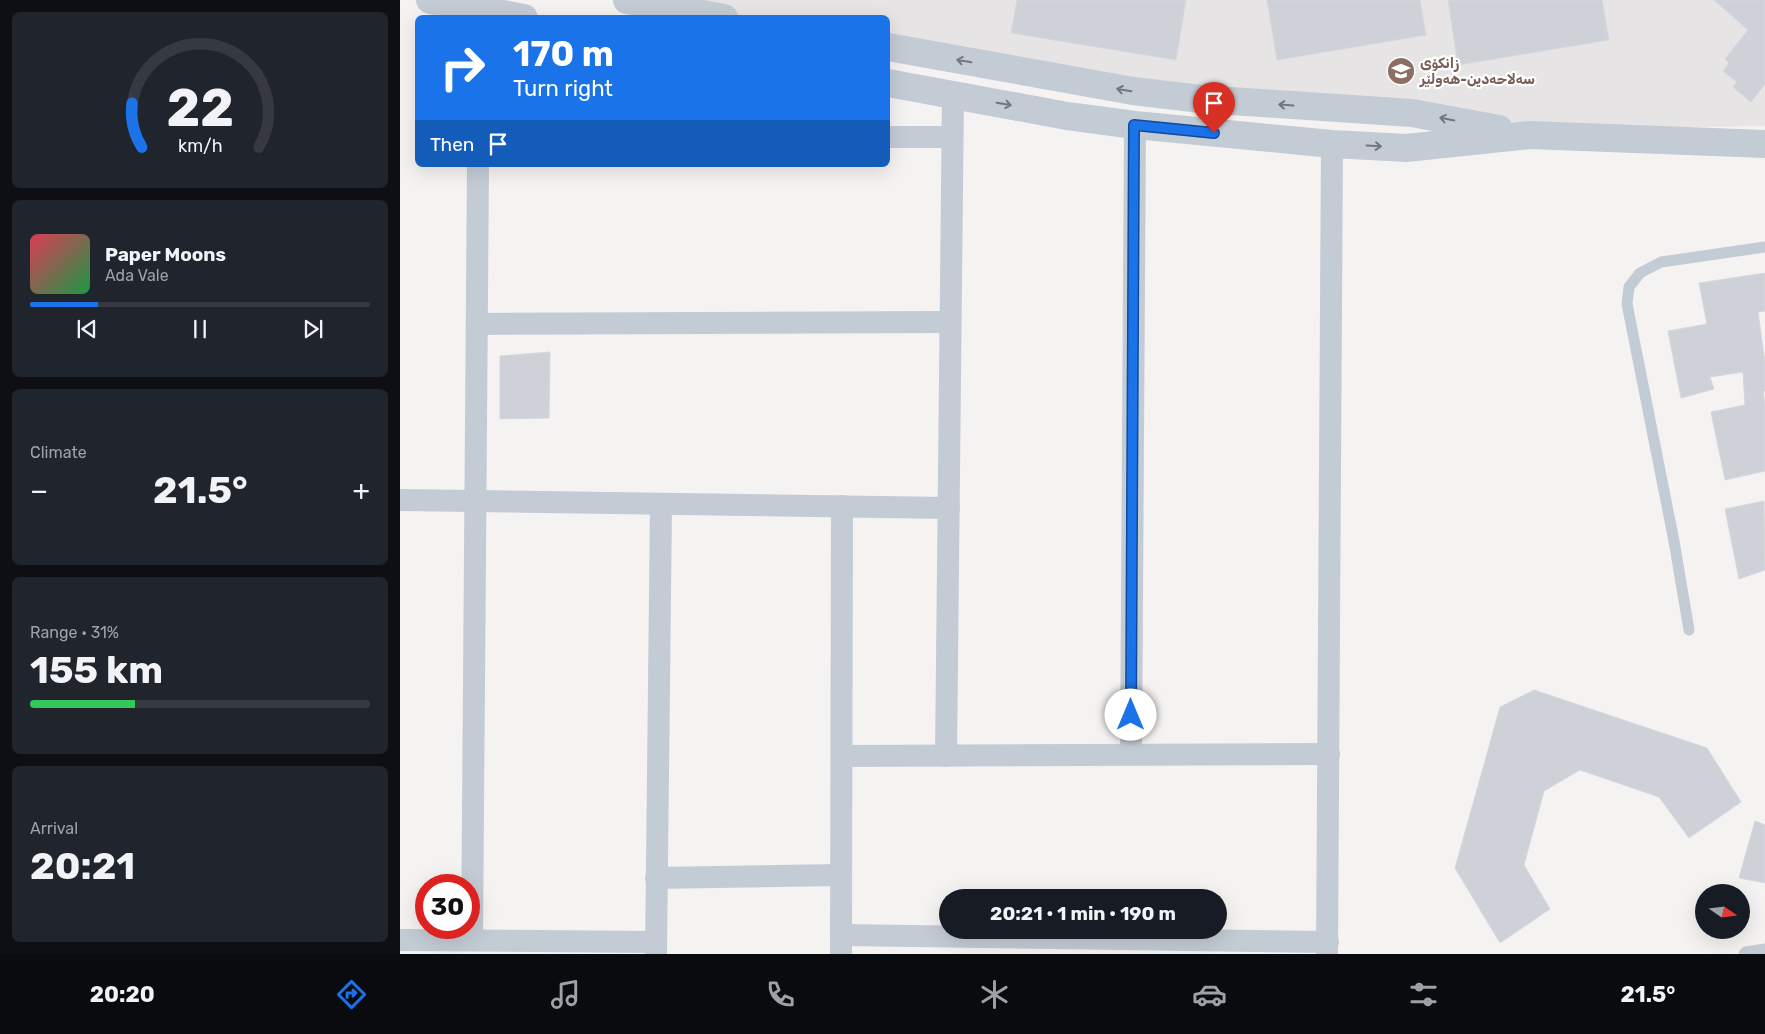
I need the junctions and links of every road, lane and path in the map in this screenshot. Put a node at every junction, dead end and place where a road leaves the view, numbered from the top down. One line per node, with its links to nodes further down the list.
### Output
1 (430, 0): 3 (street)
2 (627, 0): 5 (street)
3 (479, 13): 4 (street)
4 (497, 15)
5 (708, 15)
6 (890, 47): 10 (street, one-way to 6)
7 (890, 84): 8 (street)
8 (953, 95): 9 (street, one-way to 9); 12 (street)
9 (1134, 125): 13 (street); 25 (street)
10 (1530, 135): 13 (street, one-way to 10); 14 (street)
11 (890, 137): 12 (street)
12 (952, 137): 17 (street)
13 (1332, 144): 26 (street)
14 (1765, 144)
15 (478, 167): 18 (street)
16 (1765, 247): 24 (lane)
17 (950, 322): 18 (street); 23 (street)
18 (477, 324): 20 (street)
19 (400, 500): 20 (street)
20 (475, 501): 21 (street); 32 (street)
21 (661, 504): 22 (street); 30 (street)
22 (842, 506): 23 (street); 27 (street)
23 (949, 508): 28 (street)
24 (1689, 630)
25 (1131, 754): 26 (street); 28 (street)
26 (1329, 754): 35 (street)
27 (842, 756): 28 (street); 29 (street)
28 (946, 756)
29 (841, 875): 30 (street); 33 (street)
30 (656, 878): 34 (street)
31 (400, 940): 32 (street)
32 (472, 940): 34 (street)
33 (841, 944): 35 (street)
34 (656, 948)
35 (1328, 948)
36 (1765, 949): 37 (lane)
37 (1744, 954)

